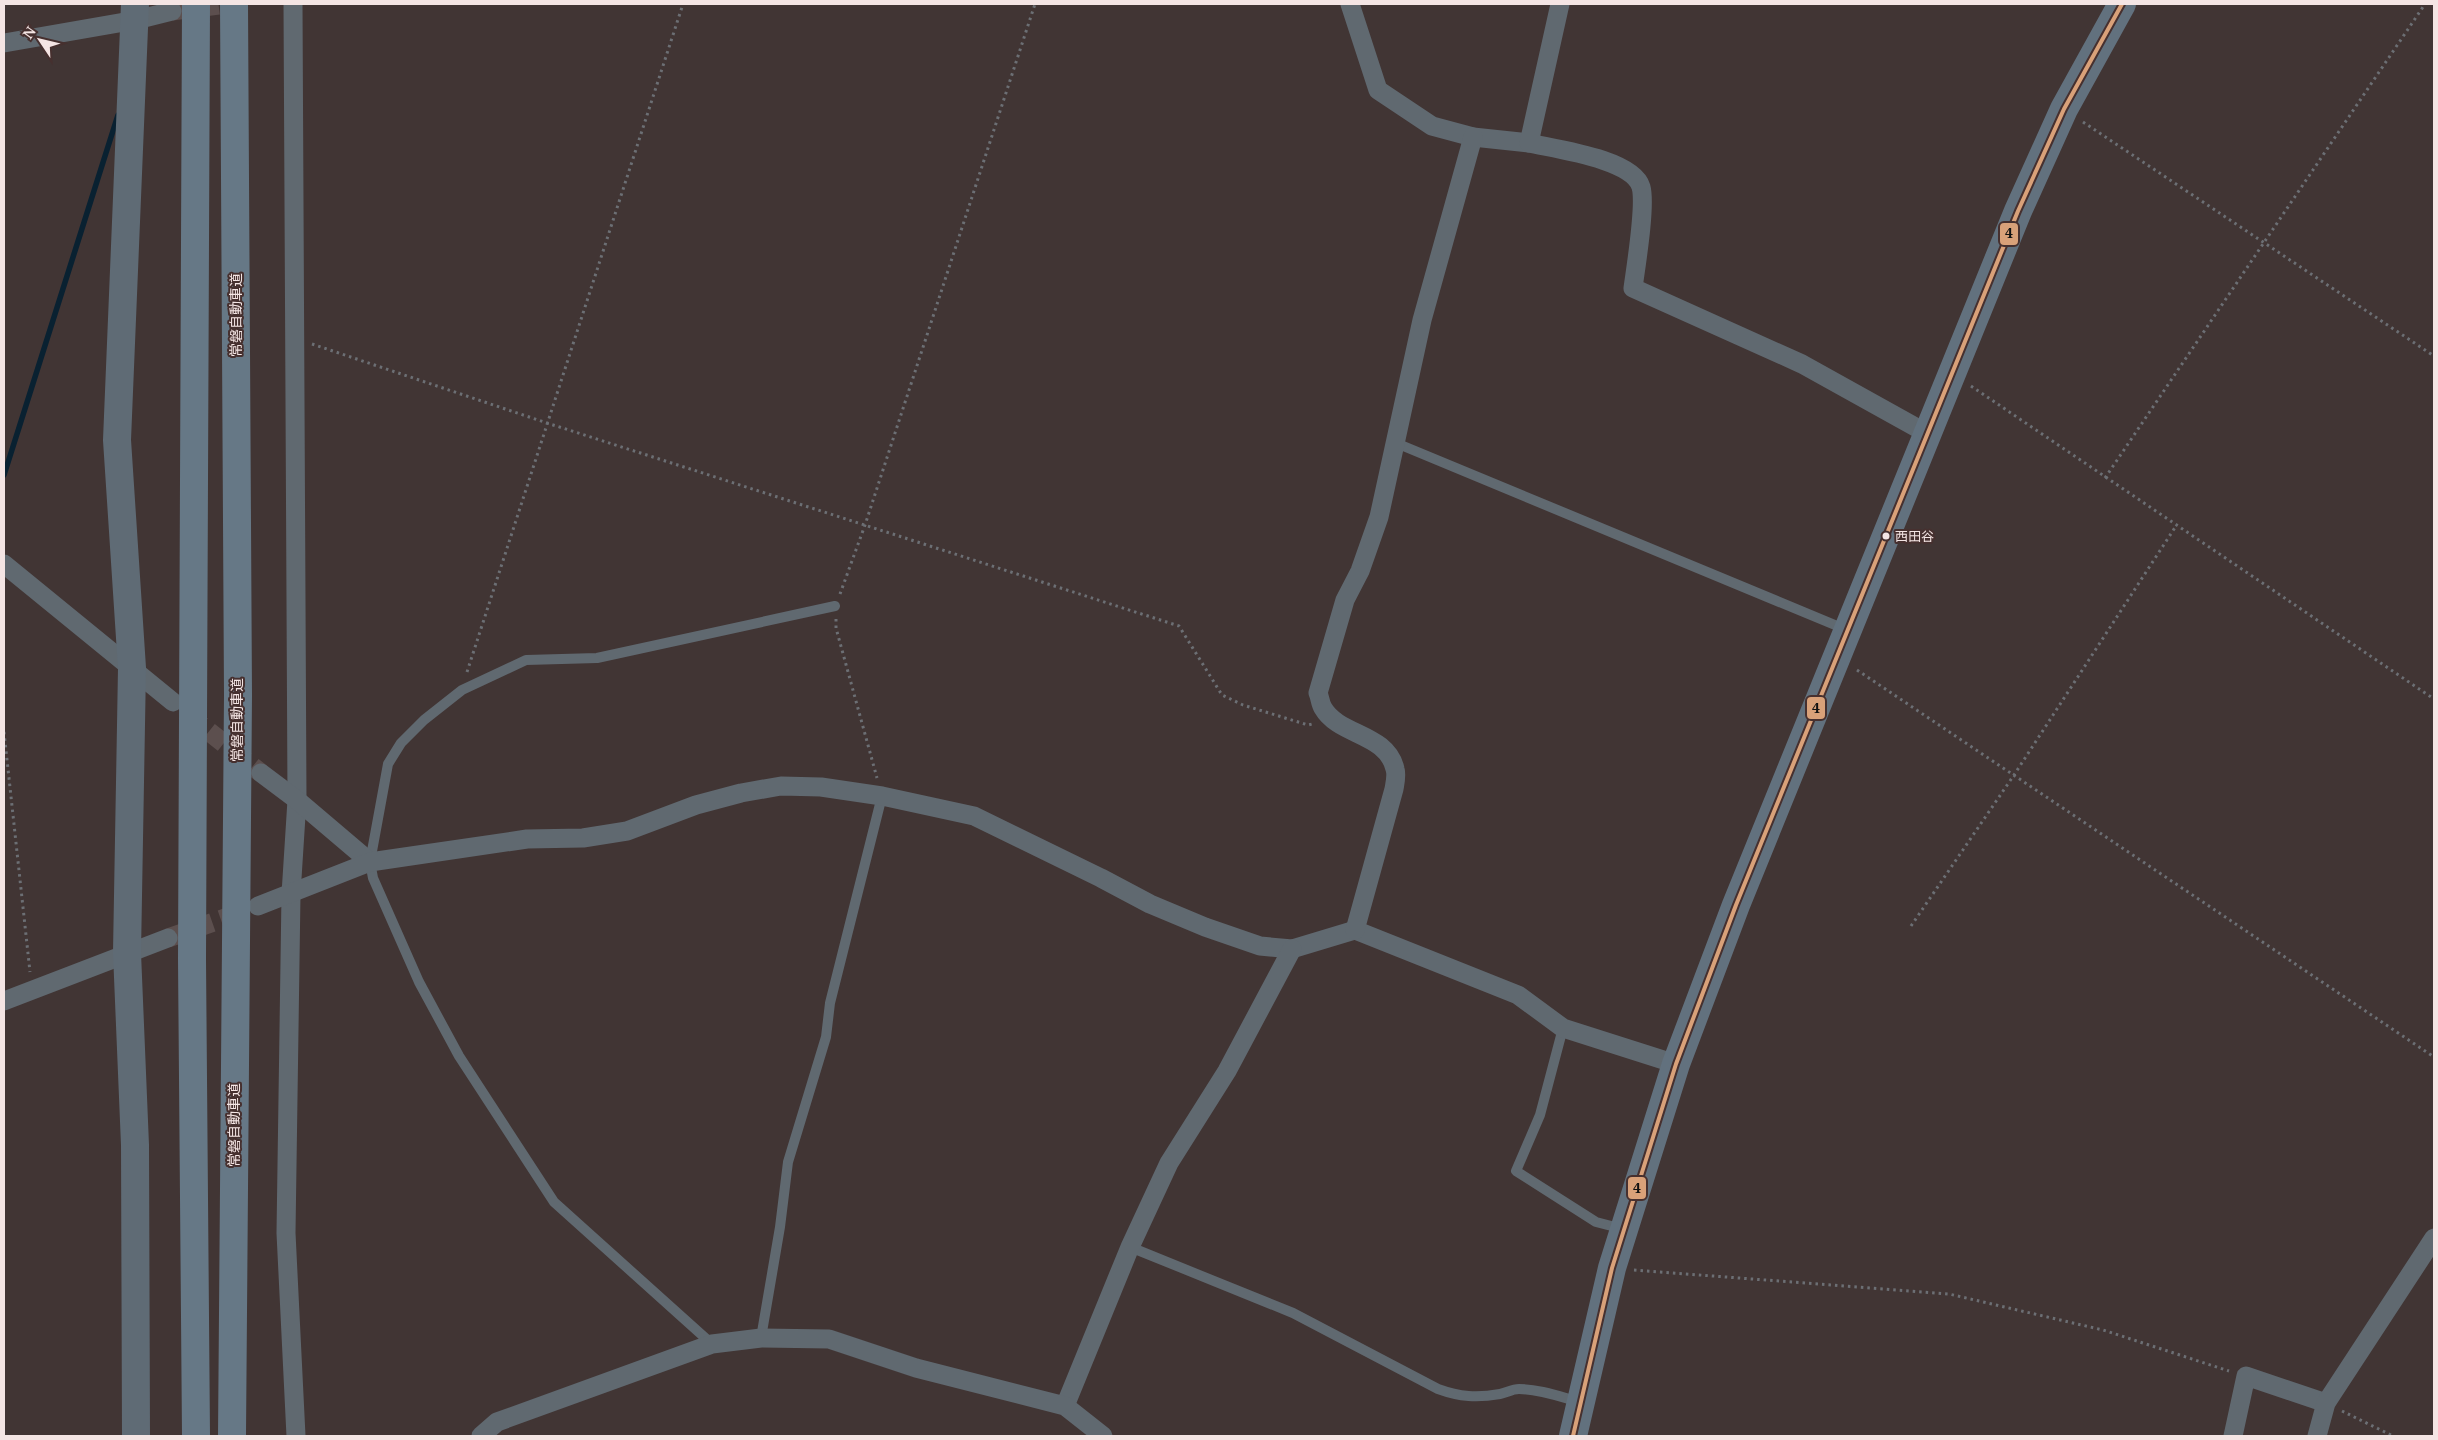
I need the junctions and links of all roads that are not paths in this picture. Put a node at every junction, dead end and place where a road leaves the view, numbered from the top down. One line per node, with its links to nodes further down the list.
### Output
1 (234, 4): 41 (highway, 常磐自動車道)
2 (293, 4): 20 (street)
3 (1350, 4): 9 (street)
4 (1560, 4): 10 (street)
5 (2122, 4): 11 (main road)
6 (184, 8): 7 (street); 40 (highway)
7 (136, 12): 8 (street); 16 (street)
8 (4, 43)
9 (1473, 137): 10 (street); 12 (street)
10 (1529, 143): 11 (street)
11 (1928, 434): 15 (main road)
12 (1396, 443): 15 (lane); 24 (street)
13 (4, 564): 16 (street)
14 (835, 606): 21 (lane)
15 (1848, 630): 30 (main road)
16 (132, 668): 17 (street); 27 (street)
17 (173, 702)
18 (261, 773): 20 (street)
19 (882, 796): 21 (street); 26 (street); 34 (lane)
20 (297, 800): 21 (street); 22 (street)
21 (370, 862): 22 (street); 35 (lane)
22 (291, 894): 23 (street); 42 (street)
23 (258, 906)
24 (1355, 930): 26 (street); 29 (street)
25 (168, 938): 27 (street)
26 (1292, 949): 33 (street)
27 (127, 953): 28 (street); 39 (street)
28 (4, 1001)
29 (1564, 1028): 30 (street); 31 (lane)
30 (1676, 1064): 31 (main road)
31 (1624, 1229): 36 (main road)
32 (2434, 1238): 37 (street)
33 (1130, 1247): 36 (lane); 38 (street)
34 (761, 1338): 35 (street); 38 (street)
35 (712, 1344): 43 (street)
36 (1580, 1402): 45 (main road)
37 (2326, 1403): 46 (street); 47 (street)
38 (1065, 1406): 44 (street)
39 (136, 1436)
40 (196, 1436)
41 (232, 1436)
42 (296, 1436)
43 (481, 1436)
44 (1103, 1436)
45 (1573, 1436)
46 (2233, 1436)
47 (2317, 1436)

